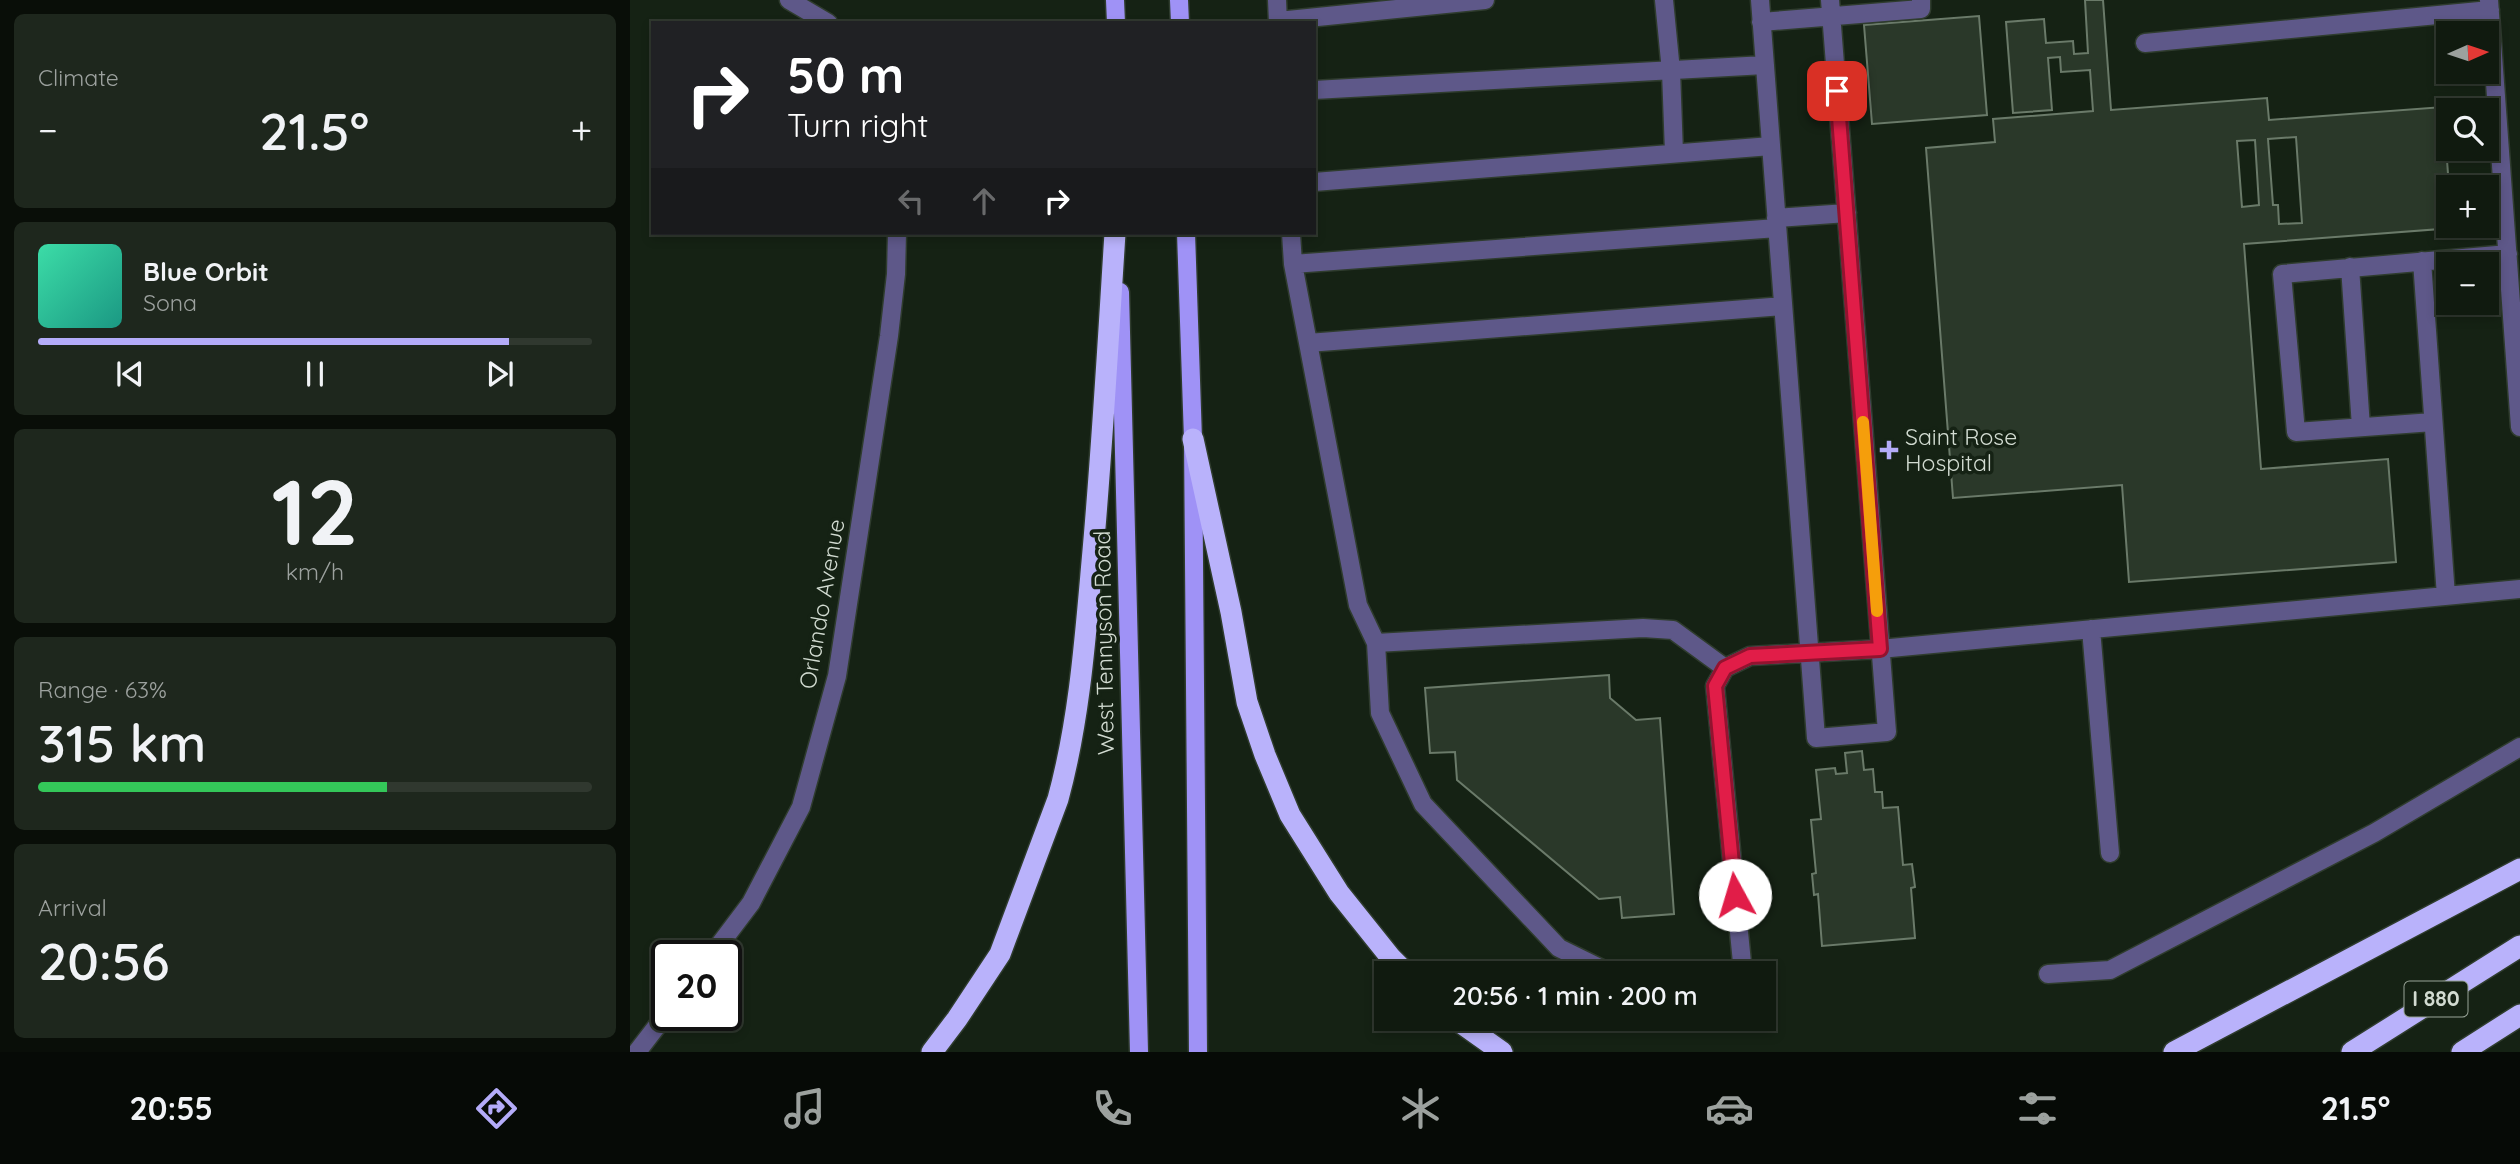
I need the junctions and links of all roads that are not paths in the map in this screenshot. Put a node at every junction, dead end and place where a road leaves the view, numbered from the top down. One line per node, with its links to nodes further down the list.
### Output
1 (789, 0): 12 (street)
2 (1115, 0): 13 (main road)
3 (1179, 0): 14 (main road)
4 (1277, 0): 15 (street)
5 (1485, 0): 10 (street)
6 (1664, 0): 20 (street)
7 (1760, 0): 17 (street)
8 (1921, 0): 11 (street)
9 (2489, 5): 18 (street); 32 (street)
10 (1341, 7): 16 (street)
11 (1831, 8): 17 (street); 25 (street)
12 (825, 21)
13 (1116, 21)
14 (1180, 21)
15 (1278, 21)
16 (1282, 21)
17 (1761, 22): 19 (street)
18 (2145, 43)
19 (1765, 65): 20 (street); 22 (street)
20 (1671, 71): 21 (street); 23 (street)
21 (1316, 90)
22 (1771, 146): 23 (street); 26 (street)
23 (1674, 153): 24 (street)
24 (1316, 182)
25 (1847, 213): 26 (street); 46 (street)
26 (1777, 223): 34 (street); 36 (street)
27 (897, 235): 52 (street, Orlando Avenue)
28 (1117, 235): 62 (highway)
29 (1117, 235): 63 (main road, West Tennyson Road)
30 (1186, 235): 41 (main road)
31 (1291, 235): 34 (street)
32 (2508, 254): 33 (street); 40 (street)
33 (2422, 261): 35 (street); 38 (street)
34 (1293, 264): 37 (street)
35 (2350, 267): 39 (street); 39 (street)
36 (1783, 306): 37 (street); 47 (street)
37 (1308, 343): 45 (street)
38 (2433, 422): 39 (street); 43 (street)
39 (2361, 427)
40 (2520, 427)
41 (1193, 439): 54 (highway); 64 (main road)
42 (2520, 589): 43 (street)
43 (2446, 596): 44 (street)
44 (2091, 629): 46 (street); 50 (street)
45 (1376, 643): 48 (street); 55 (street)
46 (1880, 649): 47 (street); 47 (street)
47 (1810, 653): 48 (street)
48 (1725, 668): 56 (street)
49 (2520, 747): 57 (street)
50 (2110, 853)
51 (2520, 869): 66 (highway)
52 (723, 940)
53 (2520, 946): 67 (highway, I 880)
54 (1394, 961)
55 (1586, 961)
56 (1742, 961)
57 (2048, 974)
58 (2520, 1015): 68 (highway, I 880)
59 (653, 1031): 61 (street)
60 (1472, 1031): 65 (highway)
61 (637, 1052)
62 (932, 1052)
63 (1139, 1052)
64 (1198, 1052)
65 (1502, 1052)
66 (2174, 1052)
67 (2352, 1052)
68 (2462, 1052)

